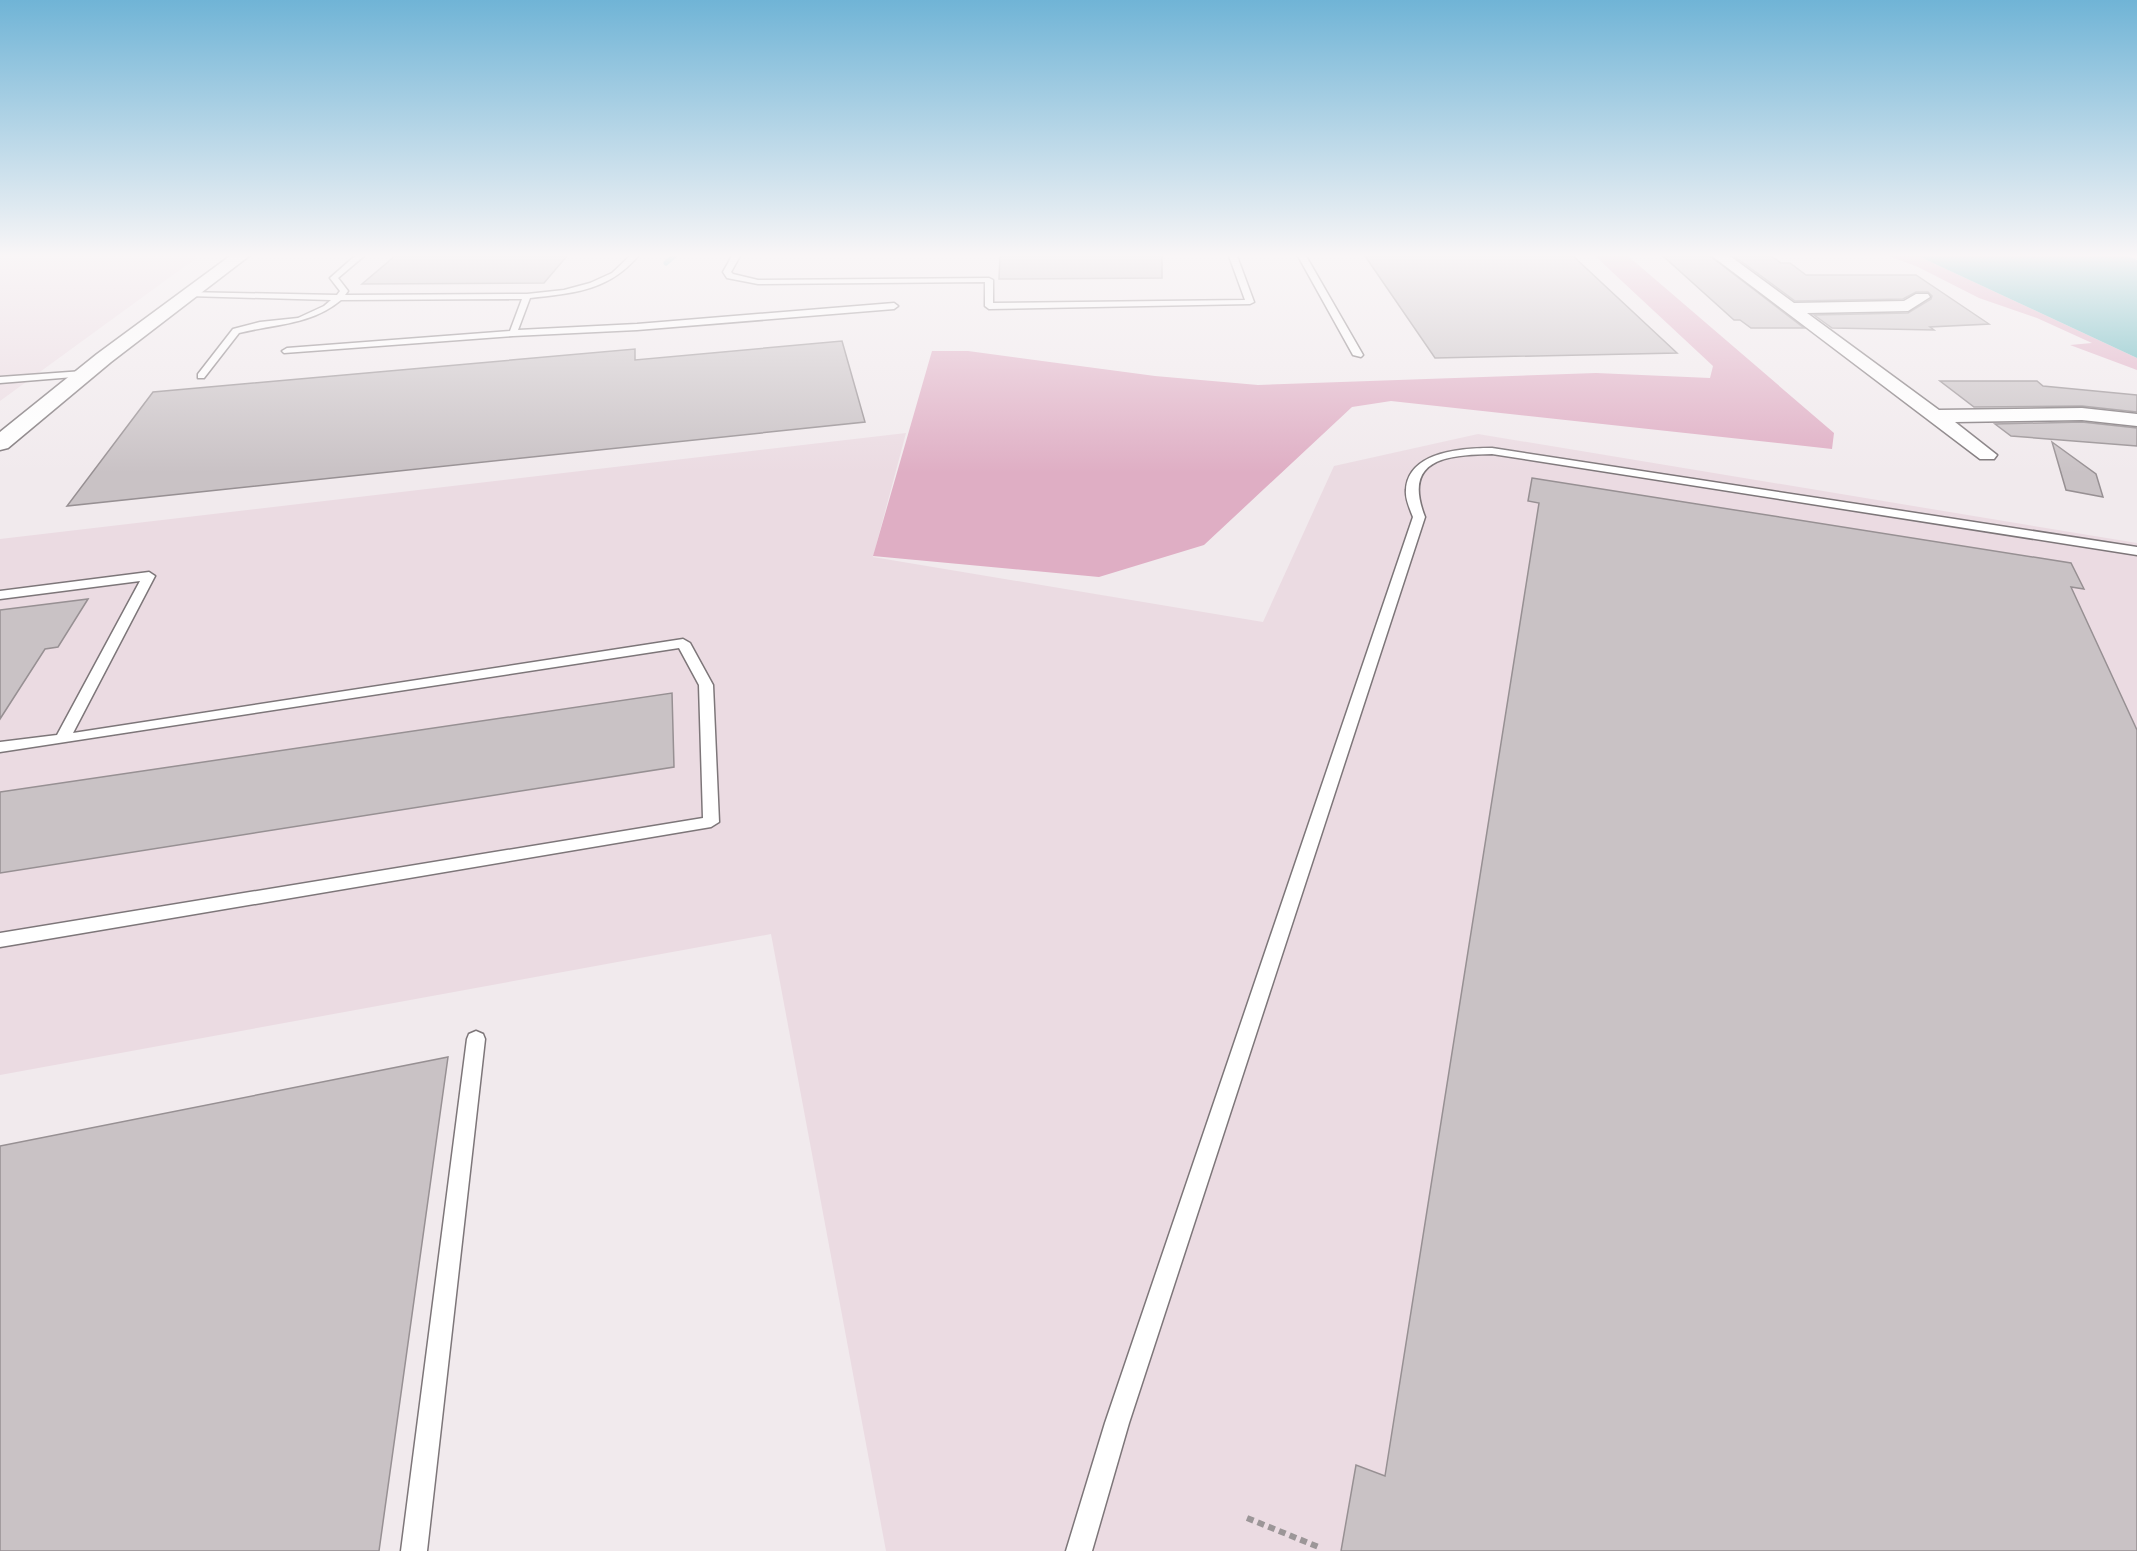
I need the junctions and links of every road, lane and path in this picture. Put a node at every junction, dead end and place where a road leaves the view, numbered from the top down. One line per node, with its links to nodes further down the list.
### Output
1 (143, 328): 11 (main road)
2 (246, 328): 13 (lane)
3 (515, 328): 7 (lane)
4 (608, 328): 7 (lane)
5 (1343, 328): 9 (lane)
6 (1817, 328): 15 (street)
7 (513, 333): 8 (lane)
8 (287, 351)
9 (1358, 355)
10 (0, 374): 12 (lane)
11 (83, 374): 12 (lane); 17 (main road)
12 (56, 375): 14 (lane)
13 (201, 376)
14 (0, 380)
15 (1934, 416): 16 (street); 18 (street)
16 (2137, 420)
17 (0, 443)
18 (1987, 455)
19 (2137, 551): 28 (lane)
20 (0, 595): 21 (lane)
21 (62, 739): 22 (lane); 23 (lane)
22 (0, 747)
23 (0, 940)
24 (476, 1039): 27 (lane)
25 (1247, 1518): 26 (path)
26 (1321, 1548)
27 (414, 1551)
28 (1079, 1551)

